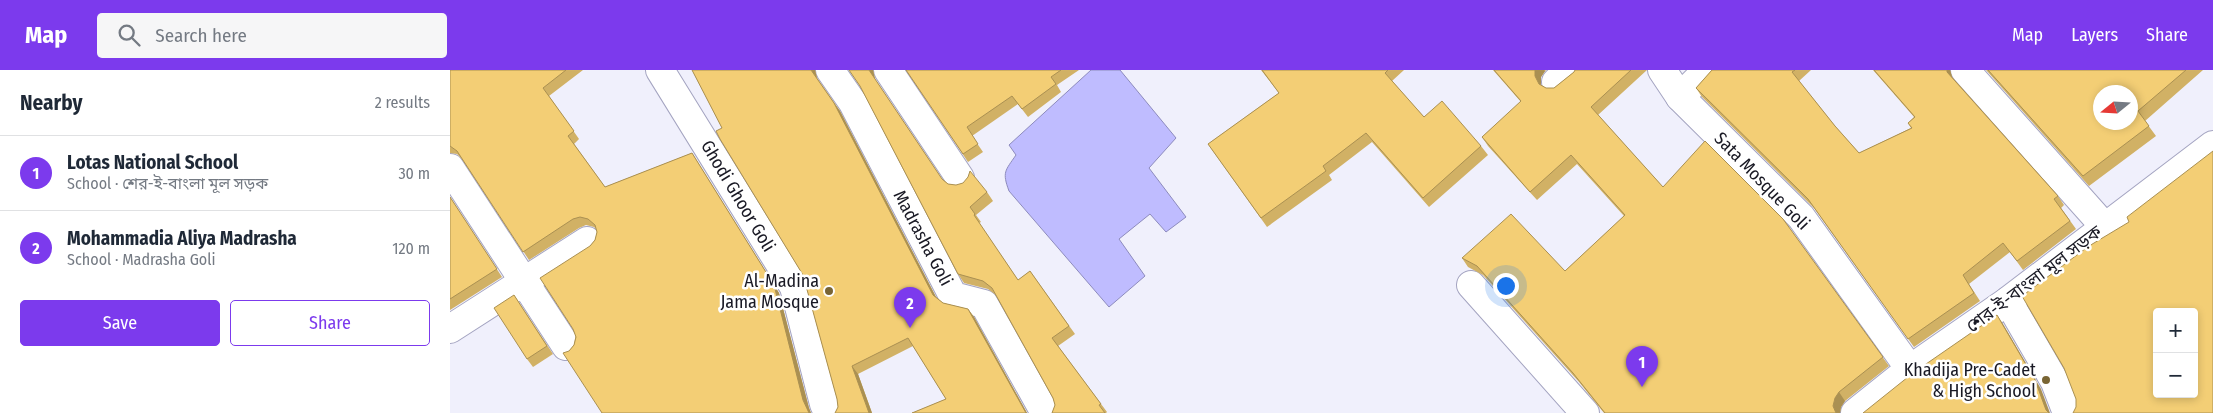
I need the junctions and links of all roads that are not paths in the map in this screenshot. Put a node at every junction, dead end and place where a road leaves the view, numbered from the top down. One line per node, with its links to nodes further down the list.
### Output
1 (660, 70): 19 (street, Ghodi Ghoor Goli)
2 (830, 70): 20 (street, Madrasha Goli)
3 (888, 70): 10 (street)
4 (1662, 70): 7 (street, Sata Mosque Goli)
5 (1707, 70): 7 (street)
6 (1966, 70): 11 (street)
7 (1680, 98): 18 (street, Sata Mosque Goli)
8 (2213, 145): 11 (street, শের-ই-বাংলা মূল সড়ক)
9 (450, 168): 13 (street)
10 (960, 178)
11 (2105, 227): 15 (street, শের-ই-বাংলা মূল সড়ক)
12 (587, 241): 13 (street)
13 (525, 283): 16 (street); 17 (street)
14 (1471, 284): 21 (street)
15 (2008, 301): 18 (street, শের-ই-বাংলা মূল সড়ক); 23 (street)
16 (450, 329)
17 (566, 346)
18 (1910, 369): 22 (street, শের-ই-বাংলা মূল সড়ক)
19 (828, 413)
20 (1045, 413)
21 (1585, 413)
22 (1855, 413)
23 (2067, 413)

